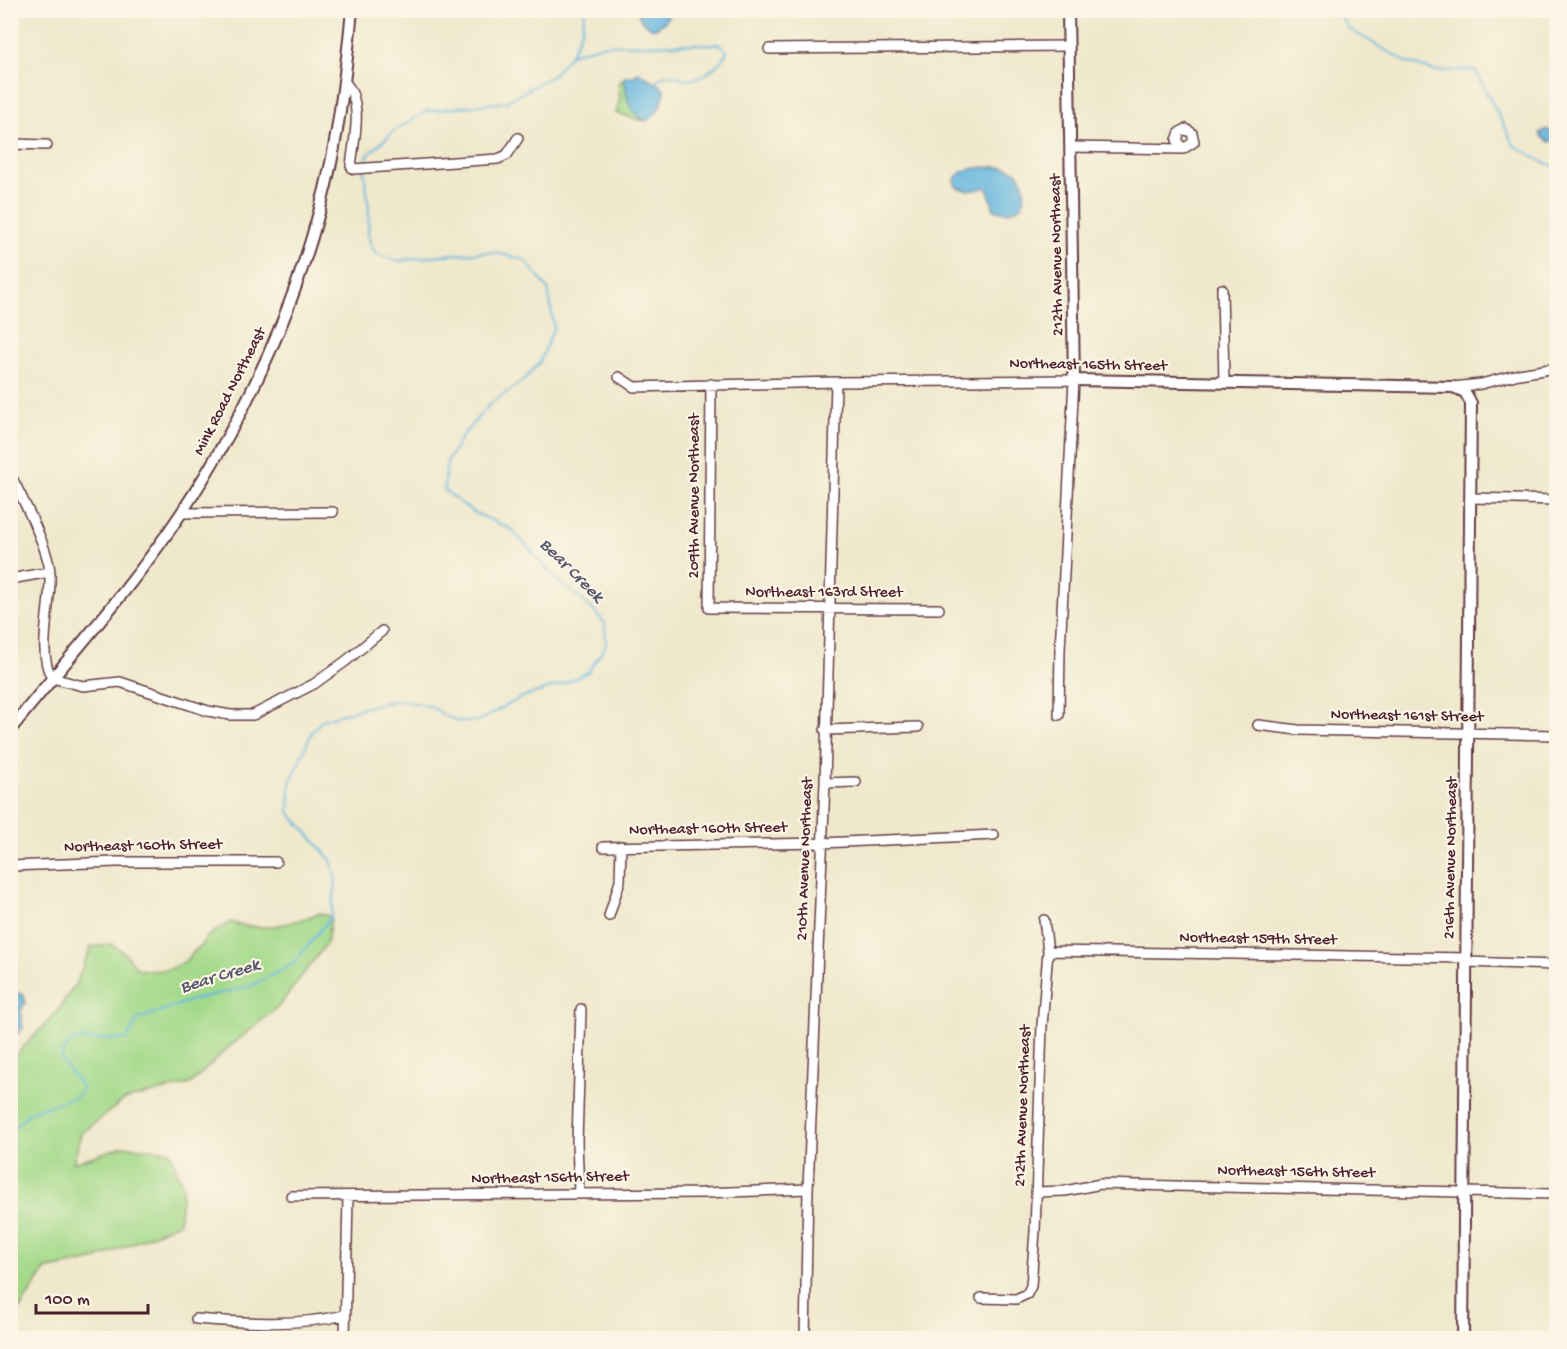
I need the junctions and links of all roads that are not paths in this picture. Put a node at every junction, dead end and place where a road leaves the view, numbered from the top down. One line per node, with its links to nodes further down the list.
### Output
1 (352, 10): 5 (street, Mink Road Northeast)
2 (1068, 10): 3 (street, 212th Avenue Northeast)
3 (1069, 46): 4 (street); 8 (street, 212th Avenue Northeast)
4 (769, 49)
5 (345, 82): 6 (street); 23 (street, Mink Road Northeast)
6 (518, 138)
7 (47, 145): 10 (street)
8 (1071, 147): 9 (street); 14 (street, 212th Avenue Northeast)
9 (1183, 149)
10 (10, 162)
11 (1222, 289): 16 (street)
12 (1557, 368): 18 (street, Northeast 165th Street)
13 (619, 377): 17 (street, Northeast 165th Street)
14 (1074, 380): 15 (street, Northeast 165th Street); 16 (street, Northeast 165th Street); 31 (street, 212th Avenue Northeast)
15 (836, 382): 17 (street, Northeast 165th Street); 27 (street, 210th Avenue Northeast)
16 (1224, 383): 18 (street, Northeast 165th Street)
17 (711, 384): 26 (street, 209th Avenue Northeast)
18 (1453, 387): 20 (street, 216th Avenue Northeast)
19 (10, 474): 24 (street)
20 (1471, 498): 21 (street); 36 (street, 216th Avenue Northeast)
21 (1557, 500)
22 (333, 512): 23 (street)
23 (181, 513): 30 (street, Mink Road Northeast)
24 (50, 572): 25 (street); 30 (street)
25 (10, 579)
26 (709, 608): 27 (street, Northeast 163rd Street)
27 (830, 608): 28 (street, Northeast 163rd Street); 35 (street, 210th Avenue Northeast)
28 (939, 609)
29 (382, 631): 30 (street)
30 (52, 678): 34 (street, Mink Road Northeast)
31 (1059, 715)
32 (1258, 725): 36 (street, Northeast 161st Street)
33 (918, 727): 35 (street)
34 (10, 730)
35 (825, 730): 39 (street, 210th Avenue Northeast)
36 (1468, 733): 37 (street, Northeast 161st Street); 49 (street, 216th Avenue Northeast)
37 (1557, 735)
38 (856, 782): 39 (street)
39 (825, 783): 41 (street, 210th Avenue Northeast)
40 (994, 835): 41 (street, Northeast 160th Street)
41 (822, 843): 42 (street, Northeast 160th Street); 52 (street, 210th Avenue Northeast)
42 (621, 846): 43 (street, Northeast 160th Street); 46 (street)
43 (603, 847)
44 (276, 862): 45 (street, Northeast 160th Street)
45 (10, 866)
46 (609, 916)
47 (1044, 920): 48 (street, 212th Avenue Northeast)
48 (1048, 951): 49 (street, Northeast 159th Street); 53 (street, 212th Avenue Northeast)
49 (1467, 960): 50 (street, Northeast 159th Street); 54 (street, 216th Avenue Northeast)
50 (1557, 965)
51 (581, 1009): 55 (street)
52 (808, 1189): 55 (street, Northeast 156th Street); 63 (street, 210th Avenue Northeast)
53 (1036, 1192): 54 (street, Northeast 156th Street); 59 (street, 212th Avenue Northeast)
54 (1464, 1192): 56 (street, Northeast 156th Street); 64 (street, 216th Avenue Northeast)
55 (579, 1193): 58 (street, Northeast 156th Street)
56 (1557, 1194)
57 (291, 1196): 58 (street, Northeast 156th Street)
58 (348, 1197): 60 (street)
59 (981, 1298)
60 (345, 1316): 61 (street); 62 (street)
61 (196, 1319)
62 (345, 1338)
63 (805, 1338)
64 (1463, 1338)

